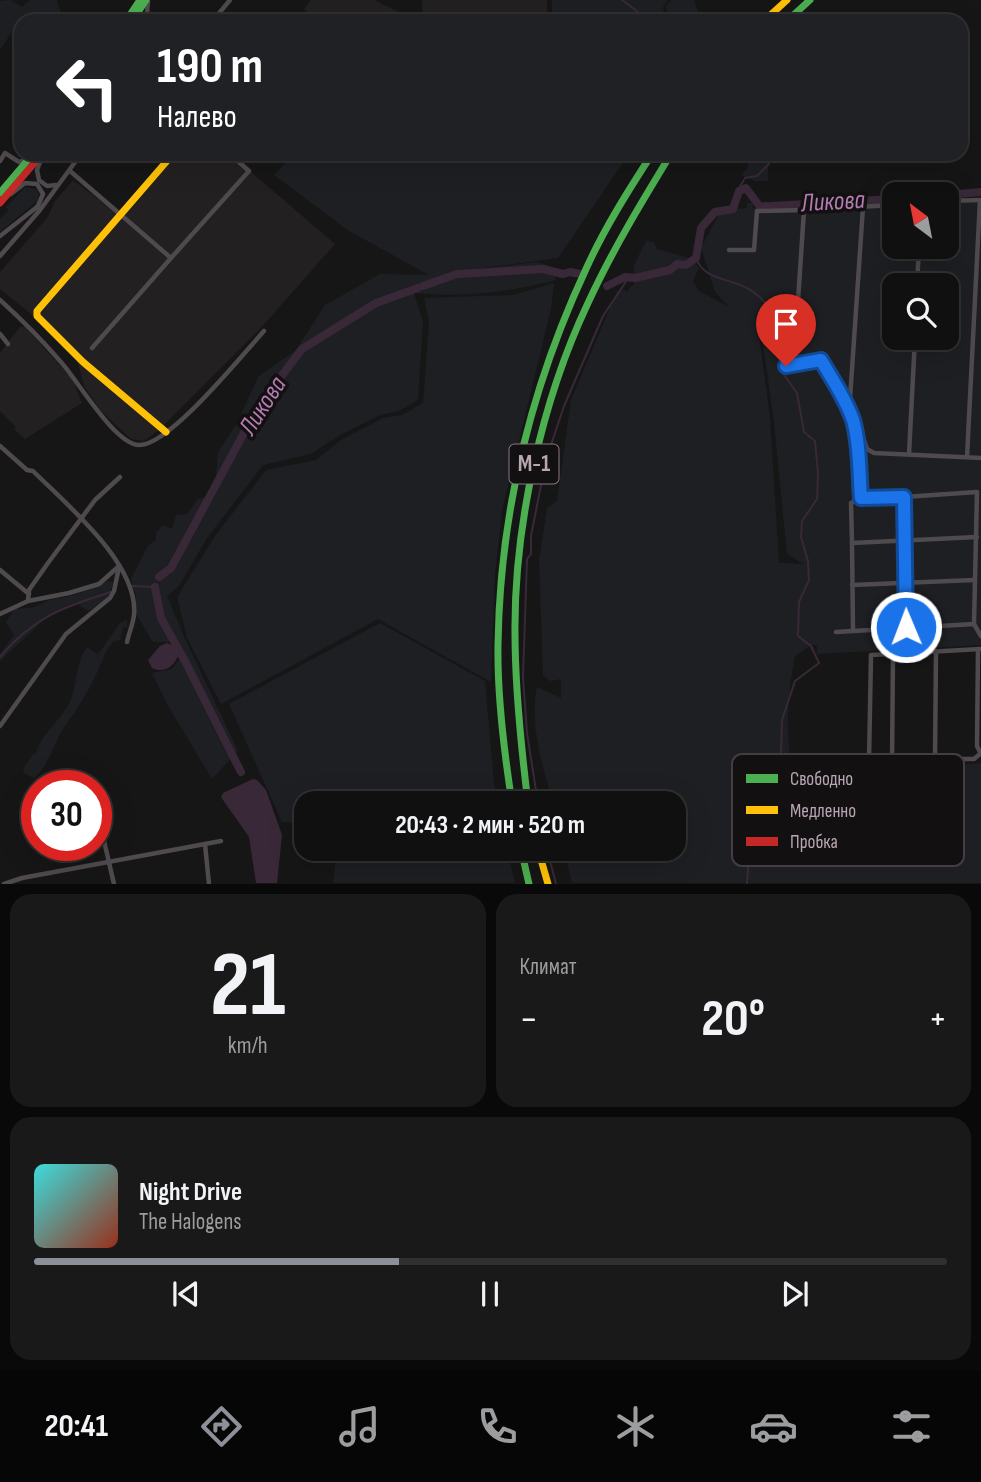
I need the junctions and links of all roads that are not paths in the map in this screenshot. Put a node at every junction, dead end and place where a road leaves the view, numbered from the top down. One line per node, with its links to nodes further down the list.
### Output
1 (230, 0): 4 (street)
2 (787, 0): 5 (main road)
3 (810, 0): 6 (main road)
4 (220, 12)
5 (772, 14)
6 (795, 14)
7 (11, 158): 8 (street); 9 (street); 19 (street)
8 (0, 160)
9 (14, 160)
10 (27, 161): 19 (main road)
11 (36, 161): 22 (main road)
12 (40, 161): 20 (street)
13 (76, 161): 18 (street)
14 (167, 161): 29 (main road)
15 (238, 161): 33 (street)
16 (648, 161): 77 (main road, М-1)
17 (666, 161): 78 (main road, М-1)
18 (70, 171): 20 (street); 29 (street)
19 (12, 179): 22 (main road)
20 (60, 183): 21 (street)
21 (49, 197): 27 (street); 32 (street)
22 (1, 199): 27 (street)
23 (981, 200): 24 (street); 45 (street)
24 (959, 201)
25 (882, 206): 26 (street)
26 (863, 207): 28 (street); 44 (street)
27 (37, 208): 30 (street)
28 (804, 211): 31 (street); 35 (street)
29 (121, 214): 33 (street); 42 (main road)
30 (0, 236)
31 (729, 250)
32 (0, 256)
33 (171, 258): 39 (street)
34 (0, 300): 42 (street)
35 (797, 316)
36 (264, 331): 42 (street)
37 (0, 334): 38 (street)
38 (8, 344)
39 (92, 348)
40 (914, 350): 44 (street)
41 (783, 367): 49 (street)
42 (166, 432)
43 (0, 446): 50 (street)
44 (909, 454): 45 (street)
45 (967, 457): 46 (street)
46 (981, 458)
47 (120, 477): 50 (street)
48 (904, 497): 49 (street); 51 (street); 52 (street)
49 (861, 498): 53 (street)
50 (82, 520): 54 (street); 59 (street)
51 (977, 537): 52 (street); 56 (street)
52 (905, 541): 53 (street); 57 (street)
53 (852, 543): 58 (street)
54 (119, 566): 60 (street); 67 (street); 71 (street)
55 (0, 570): 59 (street)
56 (975, 580): 57 (street); 62 (street)
57 (906, 584): 58 (street); 63 (street)
58 (852, 585): 64 (street)
59 (29, 594): 60 (street)
60 (28, 601): 61 (street)
61 (0, 614)
62 (974, 624): 63 (street); 66 (street)
63 (906, 627): 64 (street)
64 (853, 630): 65 (street)
65 (836, 632)
66 (981, 636)
67 (127, 642)
68 (979, 649): 69 (street); 75 (street)
69 (936, 651): 70 (street); 74 (street)
70 (893, 653): 72 (street); 73 (street)
71 (0, 726)
72 (869, 754)
73 (892, 754)
74 (935, 754)
75 (981, 754): 76 (street)
76 (964, 759)
77 (510, 791)
78 (526, 791)
79 (221, 841): 80 (street)
80 (205, 844): 83 (street); 87 (street)
81 (524, 861): 88 (main road)
82 (541, 861): 89 (main road)
83 (108, 862): 84 (street); 86 (street)
84 (16, 882): 85 (street)
85 (4, 884)
86 (114, 884)
87 (209, 884)
88 (530, 884)
89 (548, 884)

